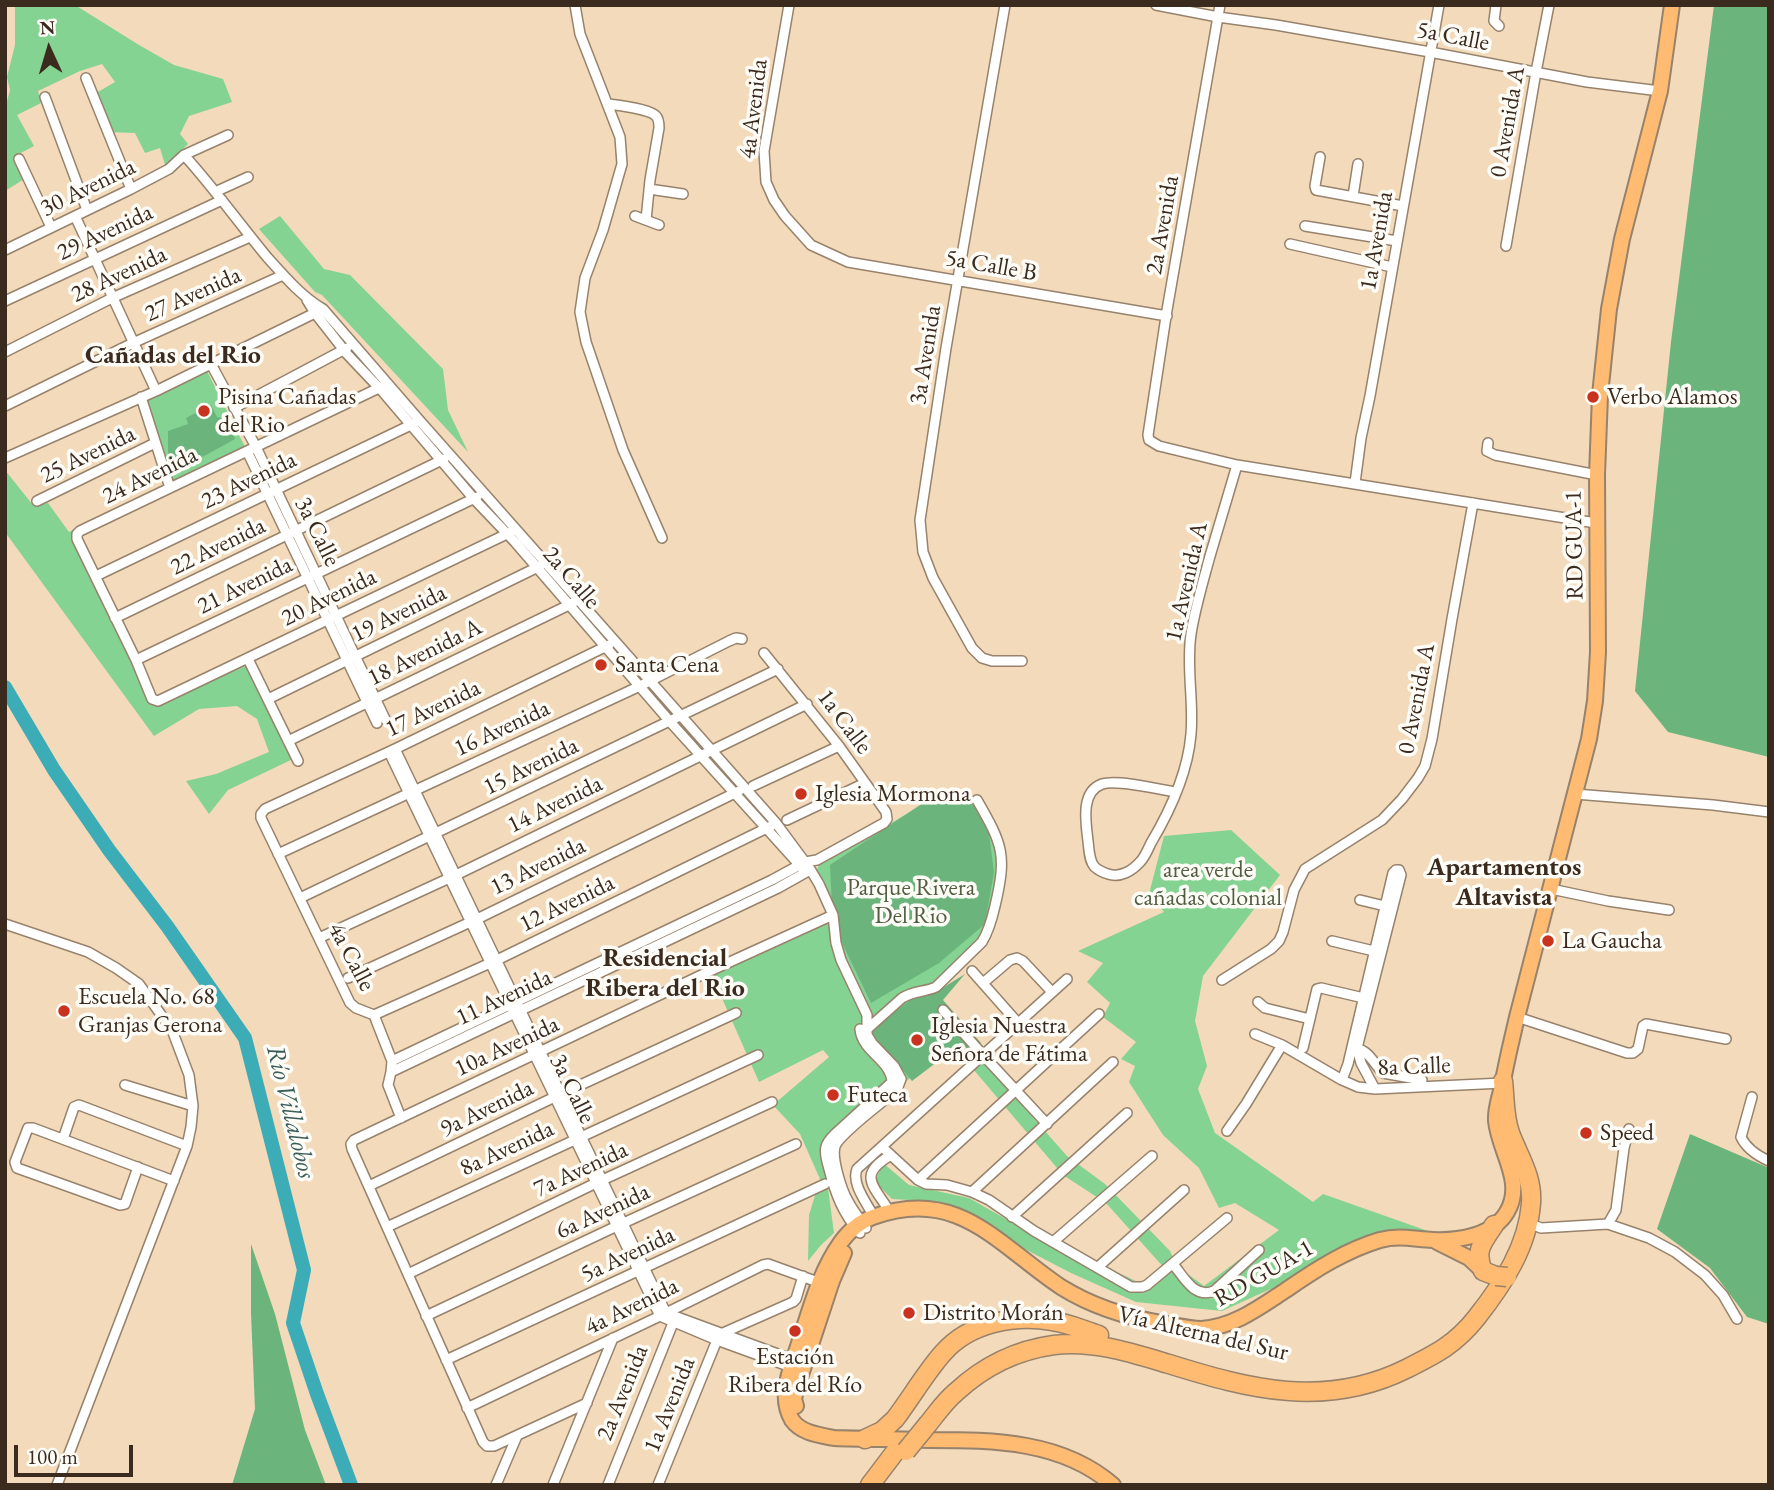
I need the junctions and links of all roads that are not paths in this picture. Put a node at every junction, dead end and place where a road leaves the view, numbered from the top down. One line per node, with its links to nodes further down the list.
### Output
1 (575, 5): 17 (street)
2 (789, 5): 40 (street, 4a Avenida)
3 (1005, 5): 46 (street, 3a Avenida)
4 (1156, 5): 10 (street, 5a Calle)
5 (1220, 5): 10 (street, 2a Avenida)
6 (1439, 5): 12 (street, 1a Avenida)
7 (1496, 5): 11 (street)
8 (1549, 5): 13 (street, 0 Avenida A)
9 (1672, 5): 15 (main road, RD GUA-1)
10 (1218, 17): 12 (street, 5a Calle); 50 (street, 2a Avenida)
11 (1499, 26)
12 (1430, 52): 13 (street, 5a Calle); 29 (street, 1a Avenida)
13 (1536, 72): 15 (street, 5a Calle); 41 (street, 0 Avenida A)
14 (86, 78): 25 (street)
15 (1660, 92): 68 (main road, RD GUA-1)
16 (44, 97): 30 (street)
17 (608, 104): 24 (street); 79 (street)
18 (228, 135): 19 (street, 30 Avenida)
19 (184, 155): 25 (street, 30 Avenida); 27 (street, 2a Calle)
20 (1320, 157): 28 (street)
21 (19, 159): 36 (street)
22 (1358, 164): 28 (street)
23 (248, 177): 27 (street, 29 Avenida)
24 (649, 188): 26 (street); 33 (street)
25 (131, 190): 30 (street, 30 Avenida)
26 (683, 194)
27 (218, 196): 37 (street, 2a Calle); 43 (street, 29 Avenida)
28 (1353, 196): 29 (street)
29 (1403, 206): 38 (street, 1a Avenida)
30 (87, 210): 31 (street, 30 Avenida)
31 (75, 216): 36 (street, 30 Avenida); 43 (street)
32 (635, 216): 33 (street)
33 (646, 220): 34 (street)
34 (659, 225)
35 (1305, 226): 38 (street)
36 (51, 228): 42 (street, 30 Avenida)
37 (250, 237): 45 (street, 2a Calle); 47 (street, 28 Avenida)
38 (1396, 241): 44 (street, 1a Avenida)
39 (1290, 244): 44 (street)
40 (811, 245): 46 (street, 5a Calle B)
41 (1506, 247)
42 (5, 250)
43 (94, 260): 47 (street); 48 (street, 29 Avenida)
44 (1392, 267): 69 (street, 1a Avenida)
45 (284, 275): 49 (street, 2a Calle); 51 (street, 27 Avenida)
46 (958, 280): 50 (street, 5a Calle B); 95 (street, 3a Avenida)
47 (112, 298): 51 (street); 54 (street, 28 Avenida)
48 (5, 301)
49 (319, 311): 52 (street, 2a Calle); 53 (street, 2a Calle); 55 (street)
50 (1167, 316): 67 (street, 2a Avenida)
51 (133, 343): 57 (street); 59 (street, 27 Avenida)
52 (354, 345): 53 (street); 56 (street, 2a Calle)
53 (343, 350): 56 (street, 2a Calle); 60 (street)
54 (5, 352)
55 (211, 364): 57 (street); 60 (street, 3a Calle)
56 (384, 386): 61 (street, 2a Calle); 64 (street, 24 Avenida)
57 (156, 391): 58 (street)
58 (141, 397): 62 (street); 65 (street)
59 (5, 406)
60 (234, 408): 64 (street, 3a Calle)
61 (416, 423): 66 (street, 2a Calle); 71 (street, 23 Avenida)
62 (155, 443): 70 (street); 74 (street, 25 Avenida)
63 (1488, 443): 68 (street)
64 (251, 449): 70 (street, 24 Avenida); 71 (street, 3a Calle)
65 (5, 458)
66 (446, 458): 72 (street, 2a Calle); 73 (street, 2a Calle); 78 (street, 22 Avenida)
67 (1237, 464): 69 (street); 114 (street, 1a Avenida A)
68 (1597, 475): 76 (main road, RD GUA-1)
69 (1355, 484): 75 (street)
70 (170, 488): 83 (street, 24 Avenida)
71 (272, 492): 78 (street, 3a Calle); 83 (street, 23 Avenida)
72 (485, 494): 73 (street, 21 Avenida); 77 (street, 2a Calle)
73 (474, 499): 77 (street, 2a Calle); 82 (street, 21 Avenida)
74 (37, 501)
75 (1473, 503): 76 (street); 140 (street, 0 Avenida A)
76 (1596, 523): 115 (main road, RD GUA-1)
77 (511, 531): 80 (street, 2a Calle); 81 (street, 2a Calle); 87 (street, 20 Avenida)
78 (291, 533): 82 (street, 3a Calle); 86 (street, 22 Avenida)
79 (662, 538)
80 (547, 563): 81 (street, 19 Avenida); 84 (street, 2a Calle)
81 (537, 568): 85 (street, 2a Calle); 92 (street, 19 Avenida)
82 (312, 575): 87 (street, 3a Calle); 94 (street, 21 Avenida)
83 (96, 576): 86 (street)
84 (579, 600): 85 (street, 18 Avenida A); 89 (street, 2a Calle)
85 (568, 605): 90 (street, 2a Calle); 100 (street, 18 Avenida A)
86 (115, 618): 94 (street)
87 (332, 618): 92 (street, 3a Calle); 93 (street, 20 Avenida)
88 (742, 639): 97 (street, 16 Avenida)
89 (615, 641): 90 (street, 17 Avenida); 97 (street, 2a Calle)
90 (605, 647): 98 (street, 2a Calle); 108 (street, 17 Avenida)
91 (764, 653): 96 (street, 1a Calle)
92 (351, 658): 99 (street, 19 Avenida); 100 (street, 3a Calle)
93 (248, 659): 94 (street, 20 Avenida); 99 (street)
94 (136, 660)
95 (1022, 662)
96 (778, 669): 101 (street, 1a Calle); 102 (street, 15 Avenida)
97 (650, 680): 98 (street, 16 Avenida); 102 (street, 2a Calle)
98 (640, 686): 104 (street, 2a Calle); 113 (street, 16 Avenida)
99 (268, 699): 105 (street)
100 (372, 700): 103 (street, 3a Calle); 105 (street, 18 Avenida A)
101 (807, 704): 106 (street, 1a Calle); 107 (street, 14 Avenida)
102 (680, 715): 104 (street, 15 Avenida); 107 (street, 2a Calle)
103 (381, 721)
104 (670, 721): 109 (street, 2a Calle); 122 (street, 15 Avenida)
105 (288, 741): 110 (street)
106 (839, 746): 111 (street, 1a Calle); 112 (street, 13 Avenida)
107 (710, 750): 109 (street, 14 Avenida); 112 (street, 2a Calle)
108 (392, 751): 113 (street, 3a Calle); 117 (street, 17 Avenida)
109 (700, 755): 112 (street, 2a Calle); 125 (street, 14 Avenida)
110 (298, 761)
111 (865, 782): 119 (street, 1a Calle); 120 (street)
112 (744, 789): 121 (street, 2a Calle); 131 (street, 13 Avenida)
113 (412, 792): 122 (street, 3a Calle); 123 (street, 16 Avenida)
114 (1175, 792): 114 (street, 1a Avenida A)
115 (1575, 794): 118 (street); 126 (main road, RD GUA-1)
116 (977, 800): 153 (street)
117 (265, 809): 123 (street, 4a Calle)
118 (1769, 812)
119 (887, 819): 124 (street, 11 Avenida)
120 (787, 820)
121 (771, 826): 124 (street, 2a Calle); 136 (street, 12 Avenida)
122 (433, 835): 125 (street, 3a Calle); 127 (street, 15 Avenida)
123 (278, 854): 127 (street, 4a Calle)
124 (808, 870): 130 (street); 145 (street, 11 Avenida)
125 (453, 876): 131 (street, 3a Calle); 133 (street, 14 Avenida)
126 (1550, 889): 129 (street); 150 (main road, RD GUA-1)
127 (300, 898): 133 (street, 4a Calle)
128 (1360, 900): 135 (street)
129 (1669, 910)
130 (830, 916): 153 (street); 159 (street, 10a Avenida)
131 (474, 920): 136 (street, 3a Calle); 138 (street, 13 Avenida)
132 (5, 924): 174 (street)
133 (319, 938): 149 (street, 4a Calle)
134 (1332, 941): 135 (street)
135 (1378, 952): 143 (street)
136 (494, 961): 145 (street, 3a Calle); 149 (street, 12 Avenida)
137 (972, 971): 141 (street)
138 (348, 978)
139 (1068, 979): 142 (street)
140 (1222, 980)
141 (983, 984): 142 (street); 152 (street)
142 (1052, 992): 152 (street)
143 (1366, 999): 151 (street); 158 (street)
144 (1258, 1002): 151 (street)
145 (516, 1008): 159 (street, 3a Calle); 162 (street, 11 Avenida); 164 (street, 11 Avenida)
146 (943, 1010): 161 (street)
147 (736, 1013): 171 (street, 9a Avenida)
148 (1099, 1014): 170 (street)
149 (374, 1015): 162 (street, 4a Calle)
150 (1517, 1017): 155 (street); 167 (main road, RD GUA-1)
151 (1310, 1019): 157 (street)
152 (1018, 1023): 161 (street)
153 (863, 1032): 201 (street)
154 (1255, 1034): 156 (street, 8a Calle)
155 (1726, 1039)
156 (1282, 1045): 165 (street, 8a Calle); 179 (street)
157 (1303, 1048)
158 (1354, 1049): 165 (street); 166 (street); 169 (street)
159 (538, 1054): 171 (street, 3a Calle); 176 (street, 10a Avenida)
160 (758, 1055): 180 (street, 8a Avenida)
161 (983, 1055): 170 (street); 184 (street)
162 (392, 1061): 164 (street, 4a Calle)
163 (1113, 1062): 177 (street)
164 (391, 1072): 176 (street, 4a Calle)
165 (1342, 1080): 169 (street, 8a Calle)
166 (1422, 1080)
167 (1502, 1084): 169 (street, 8a Calle); 202 (main road, RD GUA-1); 203 (highway); 220 (highway, Vía Alterna del Sur); 227 (highway, Vía Alterna del Sur)
168 (125, 1085): 174 (street)
169 (1375, 1089)
170 (1015, 1090): 177 (street); 189 (street)
171 (558, 1095): 180 (street, 3a Calle); 193 (street, 9a Avenida)
172 (1752, 1097): 187 (street)
173 (772, 1102): 191 (street, 7a Avenida)
174 (192, 1106): 183 (street)
175 (1127, 1113): 197 (street)
176 (401, 1118): 193 (street, 10a Avenida)
177 (1048, 1124): 195 (street)
178 (1629, 1129): 200 (street)
179 (1227, 1130)
180 (578, 1137): 191 (street, 3a Calle); 204 (street, 8a Avenida)
181 (63, 1139): 183 (street); 188 (street); 188 (street)
182 (796, 1144): 199 (street, 6a Avenida)
183 (187, 1146): 190 (street)
184 (882, 1147): 185 (street); 201 (street)
185 (891, 1155): 189 (street); 196 (street)
186 (1152, 1156): 206 (street)
187 (1769, 1161)
188 (138, 1167): 190 (street)
189 (918, 1180): 195 (street)
190 (174, 1181): 232 (street)
191 (599, 1182): 199 (street, 3a Calle); 211 (street, 7a Avenida)
192 (825, 1184): 210 (street, 5a Avenida)
193 (369, 1186): 204 (street)
194 (1185, 1190): 209 (street)
195 (972, 1192): 197 (street)
196 (890, 1212): 201 (main road, RD GUA-1); 205 (main road, RD GUA-1)
197 (1012, 1217): 206 (street)
198 (1227, 1218): 208 (street)
199 (620, 1224): 210 (street, 3a Calle); 216 (street, 6a Avenida)
200 (1608, 1224): 203 (street); 219 (street)
201 (863, 1225): 214 (main road); 218 (main road)
202 (1494, 1226): 205 (main road, RD GUA-1); 212 (highway)
203 (1536, 1226): 212 (highway)
204 (387, 1227): 211 (street)
205 (1432, 1240): 212 (main road)
206 (1053, 1242): 209 (street)
207 (1259, 1250): 208 (street)
208 (1172, 1264): 209 (street)
209 (1098, 1267)
210 (642, 1270): 215 (street, 3a Calle); 223 (street, 5a Avenida)
211 (408, 1274): 216 (street)
212 (1495, 1275)
213 (803, 1276): 214 (street, 4a Avenida); 215 (street, 4a Avenida); 221 (street)
214 (818, 1280): 218 (main road); 224 (main road)
215 (663, 1314): 217 (street); 222 (street, 4a Avenida)
216 (426, 1316): 223 (street)
217 (674, 1319): 221 (street); 235 (street, 2a Avenida)
218 (820, 1319): 224 (main road)
219 (1737, 1319)
220 (1099, 1335): 227 (highway, Vía Alterna del Sur); 230 (highway)
221 (720, 1337): 224 (street); 236 (street, 1a Avenida)
222 (613, 1338): 225 (street); 226 (street, 4a Avenida)
223 (446, 1360): 226 (street)
224 (796, 1361): 228 (main road); 228 (main road)
225 (587, 1403): 229 (street); 234 (street)
226 (467, 1408): 229 (street)
227 (922, 1424): 231 (highway, Vía Alterna del Sur)
228 (809, 1432): 230 (main road)
229 (517, 1436): 233 (street)
230 (866, 1439): 239 (main road)
231 (902, 1450): 237 (highway, Vía Alterna del Sur); 238 (highway, Vía Alterna del Sur)
232 (57, 1485)
233 (496, 1485)
234 (554, 1485)
235 (607, 1485)
236 (658, 1485)
237 (870, 1485)
238 (881, 1485)
239 (1113, 1485)

